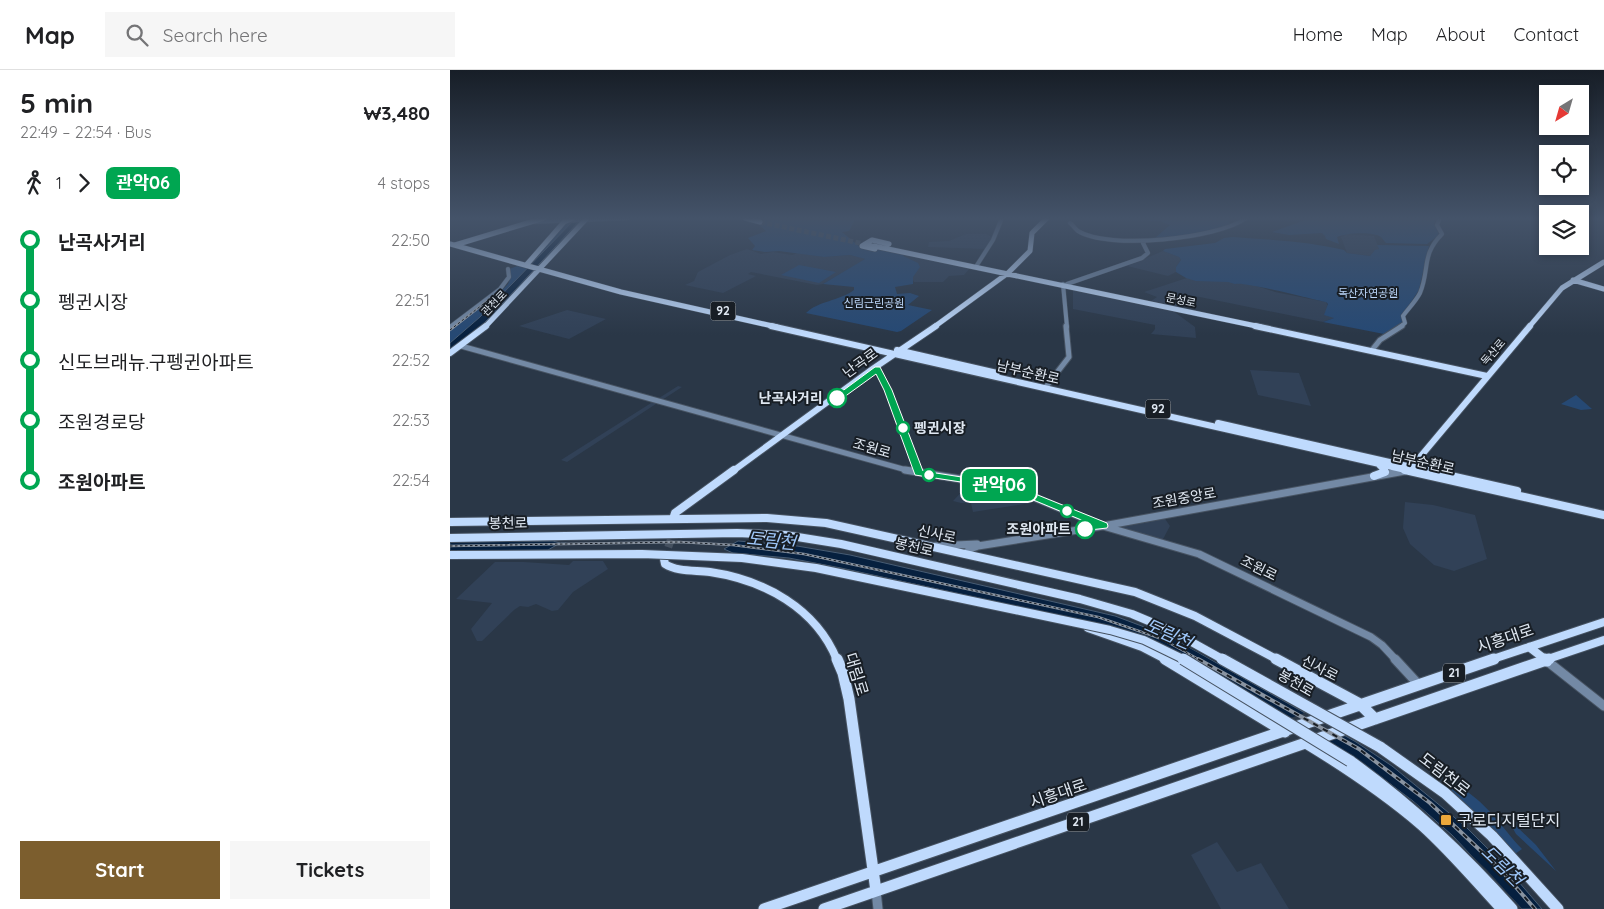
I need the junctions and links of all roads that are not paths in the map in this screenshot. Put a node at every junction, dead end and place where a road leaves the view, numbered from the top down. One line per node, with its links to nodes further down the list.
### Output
1 (493, 257): 15 (street)
2 (497, 257): 14 (main road, 남부순환로 / 92)
3 (500, 257): 14 (main road, 남부순환로 / 92)
4 (539, 257): 14 (main road, 관천로)
5 (542, 257): 14 (main road, 관천로)
6 (935, 257): 16 (main road, 문성로)
7 (939, 257): 13 (main road, 문성로)
8 (982, 257): 13 (street)
9 (1025, 257): 16 (main road, 난곡로)
10 (1143, 257): 18 (street)
11 (1427, 257): 22 (street)
12 (1604, 262): 17 (main road, 독산로)
13 (977, 265): 16 (main road, 문성로)
14 (532, 266): 15 (street); 21 (main road, 관천로); 24 (main road, 남부순환로 / 92)
15 (508, 269): 20 (street, 관천로)
16 (1011, 273): 18 (main road, 문성로); 24 (main road, 난곡로)
17 (1573, 280): 19 (main road); 25 (main road, 독산로)
18 (1064, 284): 22 (main road, 문성로); 25 (main road, 문성로); 26 (street)
19 (1604, 289)
20 (450, 327)
21 (461, 346): 23 (main road, 관천로); 27 (street, 조원로)
22 (1372, 350): 25 (main road, 문성로)
23 (450, 353)
24 (900, 353): 26 (main road, 남부순환로 / 92); 27 (main road, 난곡로)
25 (1488, 375): 29 (main road, 독산로)
26 (1046, 386): 28 (main road, 남부순환로 / 92); 29 (main road, 남부순환로 / 92)
27 (785, 435): 32 (main road, 난곡로); 34 (street, 조원로)
28 (1374, 464): 29 (main road, 남부순환로 / 92); 30 (main road)
29 (1409, 469): 30 (street, 조원중앙로); 31 (main road, 남부순환로 / 92)
30 (1374, 476): 34 (street, 조원중앙로)
31 (1602, 514)
32 (675, 519): 33 (main road, 신사로); 35 (main road); 38 (main road, 신사로)
33 (450, 522)
34 (1103, 526): 37 (street, 조원중앙로); 47 (street, 조원로)
35 (674, 531)
36 (450, 538): 51 (main road, 봉천로, bridge)
37 (991, 544): 38 (street); 40 (street, 조원중앙로)
38 (932, 547): 40 (main road, 신사로)
39 (450, 554): 42 (main road, bridge)
40 (965, 554): 48 (main road, 신사로)
41 (664, 559): 54 (main road, 대림로)
42 (1070, 621): 52 (main road, bridge); 53 (main road, bridge)
43 (1604, 622): 45 (main road, 시흥대로 / 21)
44 (1604, 640): 46 (main road, 21)
45 (1529, 647): 46 (main road); 47 (main road, 시흥대로 / 21)
46 (1547, 661): 49 (street); 50 (main road, 21)
47 (1419, 685): 48 (main road, 시흥대로 / 21)
48 (1360, 704): 50 (main road); 52 (main road, 시흥대로 / 21, bridge)
49 (1604, 706)
50 (1375, 719): 53 (main road, 21, bridge)
51 (1340, 724): 61 (main road, 도림천로, bridge)
52 (1288, 730): 54 (main road, 시흥대로)
53 (1307, 740): 55 (main road, 21); 59 (main road); 60 (main road, bridge)
54 (873, 872): 55 (main road, 대림로); 56 (main road, 시흥대로)
55 (876, 891): 57 (main road, 21); 58 (street, 대림로)
56 (764, 909)
57 (824, 909)
58 (878, 909)
59 (1502, 909)
60 (1512, 909)
61 (1558, 909)

